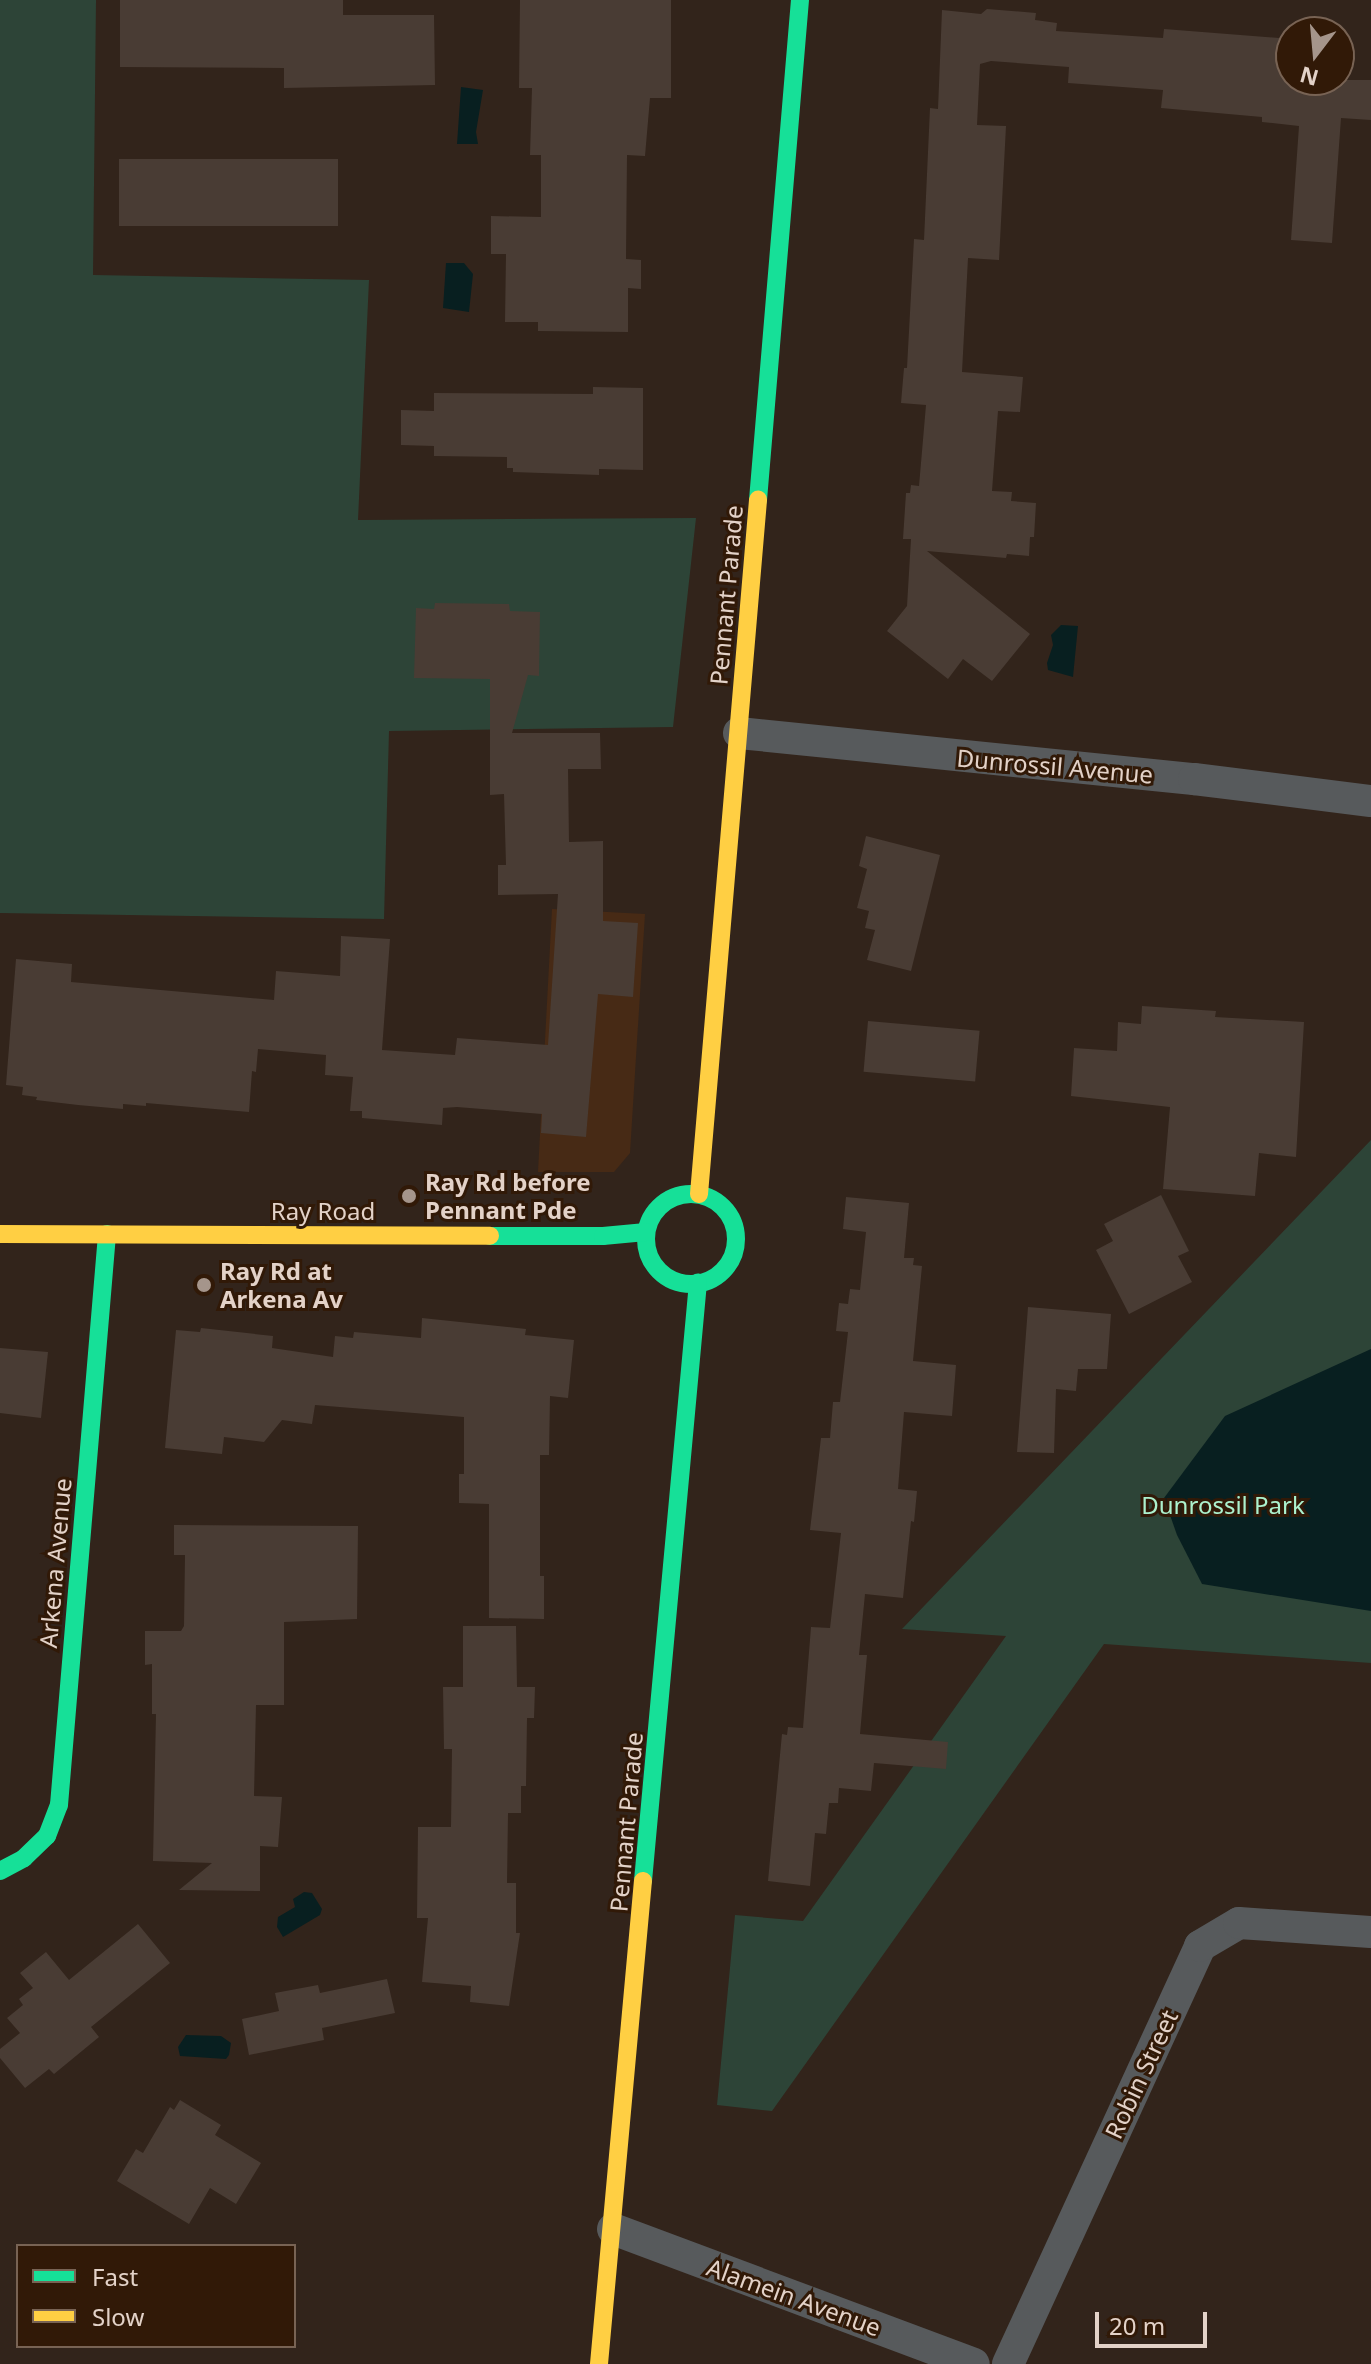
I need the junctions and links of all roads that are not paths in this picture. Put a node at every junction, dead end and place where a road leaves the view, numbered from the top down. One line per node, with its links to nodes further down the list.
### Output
1 (800, 0): 2 (street, Pennant Parade)
2 (739, 733): 3 (street, Dunrossil Avenue); 4 (street, Pennant Parade)
3 (1371, 801)
4 (699, 1194): 5 (street); 8 (street)
5 (646, 1232): 7 (street, Ray Road); 8 (street)
6 (0, 1234): 7 (street, Ray Road)
7 (107, 1234): 9 (street, Arkena Avenue)
8 (698, 1283): 11 (street, Pennant Parade)
9 (0, 1871)
10 (1371, 1932): 14 (street, Robin Street)
11 (613, 2229): 12 (street, Pennant Parade); 13 (street, Alamein Avenue)
12 (599, 2364)
13 (974, 2364)
14 (1008, 2364)

